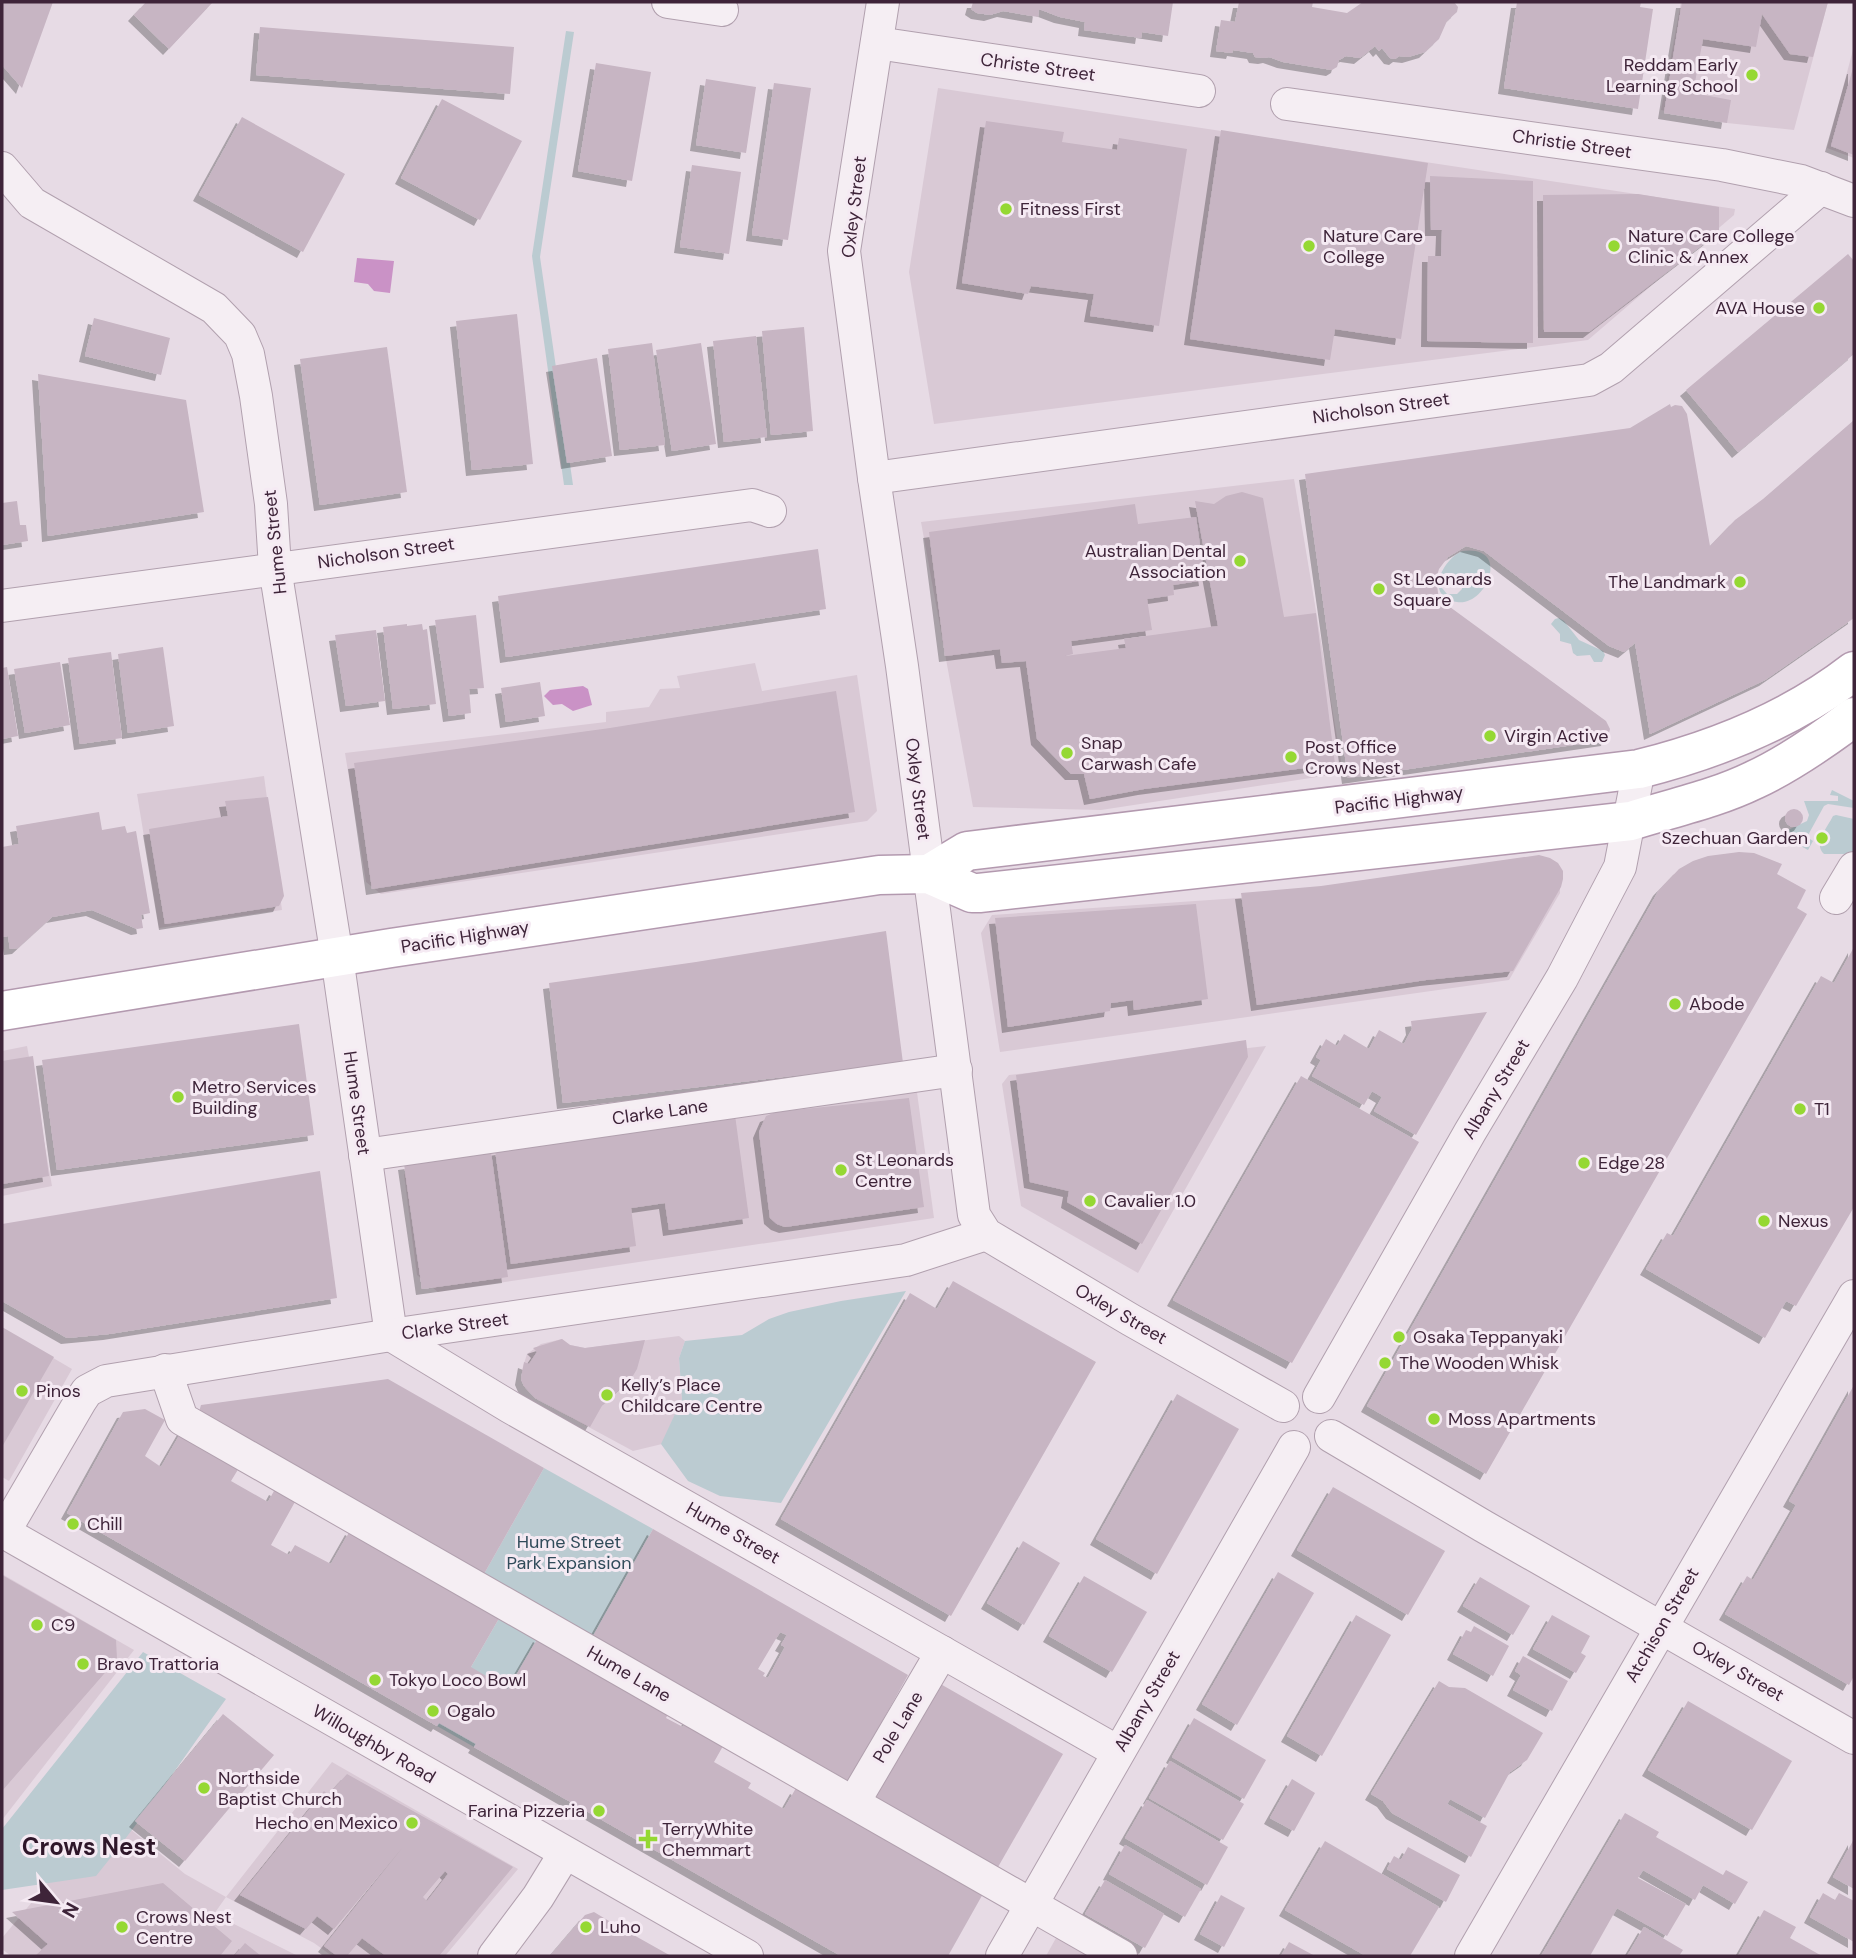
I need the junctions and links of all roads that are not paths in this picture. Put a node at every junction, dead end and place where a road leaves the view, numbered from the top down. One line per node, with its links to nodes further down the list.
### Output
1 (668, 2): 3 (street)
2 (883, 2): 4 (street, Oxley Street)
3 (722, 10)
4 (877, 43): 5 (street, Christe Street); 10 (street, Oxley Street)
5 (1199, 91)
6 (1287, 104): 8 (street, Christie Street)
7 (2, 168): 12 (street, Hume Street)
8 (1821, 188): 9 (street, Christie Street); 10 (street, Nicholson Street)
9 (1854, 201)
10 (874, 478): 19 (street, Oxley Street)
11 (770, 511): 12 (street, Nicholson Street)
12 (275, 568): 13 (street, Nicholson Street); 21 (street, Hume Street)
13 (2, 606)
14 (1854, 671): 16 (main road, Pacific Highway)
15 (1854, 717): 17 (main road, Pacific Highway)
16 (1639, 769): 17 (street, Albany Street); 19 (main road, Pacific Highway)
17 (1631, 821): 19 (main road, Pacific Highway); 29 (street, Albany Street)
18 (1854, 868): 20 (street)
19 (929, 874): 21 (main road, Pacific Highway); 23 (street, Oxley Street)
20 (1836, 898)
21 (337, 957): 22 (main road, Pacific Highway); 24 (street, Hume Street)
22 (2, 1011)
23 (956, 1070): 24 (street, Clarke Lane); 25 (street, Oxley Street)
24 (365, 1155): 27 (street, Hume Street)
25 (986, 1234): 27 (street, Clarke Street); 30 (street, Oxley Street)
26 (1854, 1296): 34 (street, Atchison Street)
27 (391, 1335): 28 (street, Clarke Street); 35 (street, Hume Street)
28 (165, 1370): 33 (street, Clarke Street); 38 (street, Hume Lane)
29 (1319, 1396): 30 (street); 31 (street)
30 (1283, 1406): 32 (street)
31 (1331, 1436): 32 (street); 34 (street, Oxley Street)
32 (1294, 1447): 37 (street, Albany Street)
33 (3, 1532): 39 (street, Willoughby Road)
34 (1660, 1627): 36 (street, Oxley Street); 45 (street, Atchison Street)
35 (942, 1652): 37 (street, Hume Street); 38 (street, Pole Lane)
36 (1854, 1738)
37 (1118, 1752): 40 (street, Albany Street)
38 (853, 1802): 40 (street, Hume Lane)
39 (565, 1853): 41 (street); 42 (street, Willoughby Road)
40 (1031, 1906): 43 (street, Albany Street); 44 (street, Hume Lane)
41 (494, 1956)
42 (747, 1956)
43 (1002, 1956)
44 (1121, 1956)
45 (1471, 1956)

